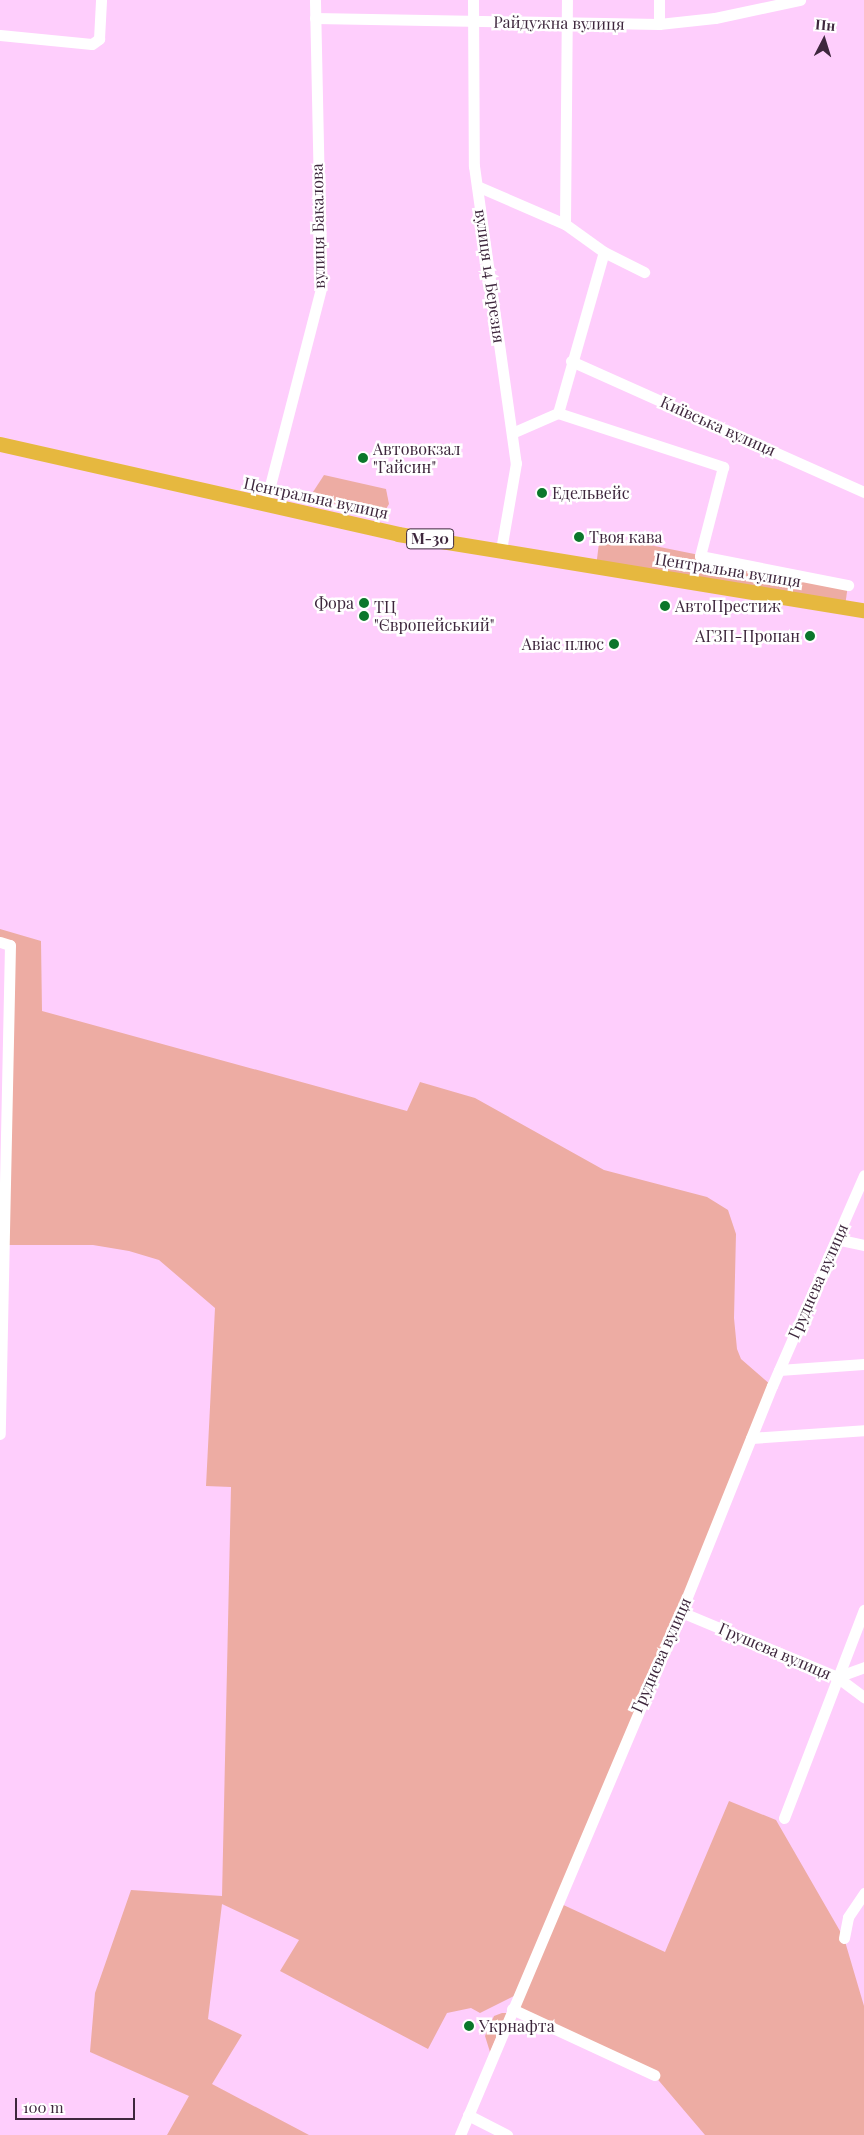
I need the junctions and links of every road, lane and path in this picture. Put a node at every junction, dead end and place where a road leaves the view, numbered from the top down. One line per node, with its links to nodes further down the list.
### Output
1 (101, 0): 12 (street)
2 (315, 0): 8 (street, вулиця Бакалова)
3 (474, 0): 9 (street, вулиця 14 Березня)
4 (567, 0): 10 (street)
5 (659, 0): 11 (street)
6 (800, 0): 7 (street, Райдужна вулиця)
7 (755, 5): 11 (street, Райдужна вулиця)
8 (315, 18): 9 (street, Райдужна вулиця); 22 (street, вулиця Бакалова)
9 (474, 21): 10 (street, Райдужна вулиця); 13 (street, вулиця 14 Березня)
10 (567, 23): 11 (street, Райдужна вулиця); 14 (street)
11 (659, 24)
12 (0, 35)
13 (477, 186): 14 (street); 19 (street, вулиця 14 Березня)
14 (564, 224): 15 (street)
15 (604, 252): 16 (street); 17 (street)
16 (644, 272)
17 (571, 361): 18 (street); 21 (street, Київська вулиця)
18 (558, 412): 19 (street); 24 (street)
19 (512, 433): 23 (street, вулиця 14 Березня)
20 (0, 444): 22 (highway, Центральна вулиця / М-30)
21 (864, 492)
22 (265, 505): 23 (highway, Центральна вулиця / М-30)
23 (500, 550): 25 (highway, Центральна вулиця / М-30)
24 (848, 585)
25 (864, 610)
26 (5, 944): 28 (street)
27 (864, 1175): 29 (street, Груднева вулиця)
28 (2, 1201): 34 (street)
29 (836, 1239): 30 (street); 32 (street, Груднева вулиця)
30 (864, 1245)
31 (864, 1364): 32 (street)
32 (779, 1370): 35 (street, Груднева вулиця)
33 (864, 1430): 35 (street)
34 (0, 1434)
35 (751, 1438): 37 (street, Груднева вулиця)
36 (864, 1610): 39 (street)
37 (681, 1612): 39 (street, Грушева вулиця); 44 (street, Груднева вулиця)
38 (864, 1667): 39 (street)
39 (837, 1677): 40 (street, Грушева вулиця); 41 (street)
40 (864, 1697)
41 (784, 1818)
42 (864, 1893): 43 (street)
43 (844, 1938)
44 (512, 2009): 45 (street); 46 (street, Груднева вулиця)
45 (654, 2075)
46 (468, 2115): 47 (street, Груднева вулиця); 48 (street)
47 (460, 2135)
48 (506, 2135)

